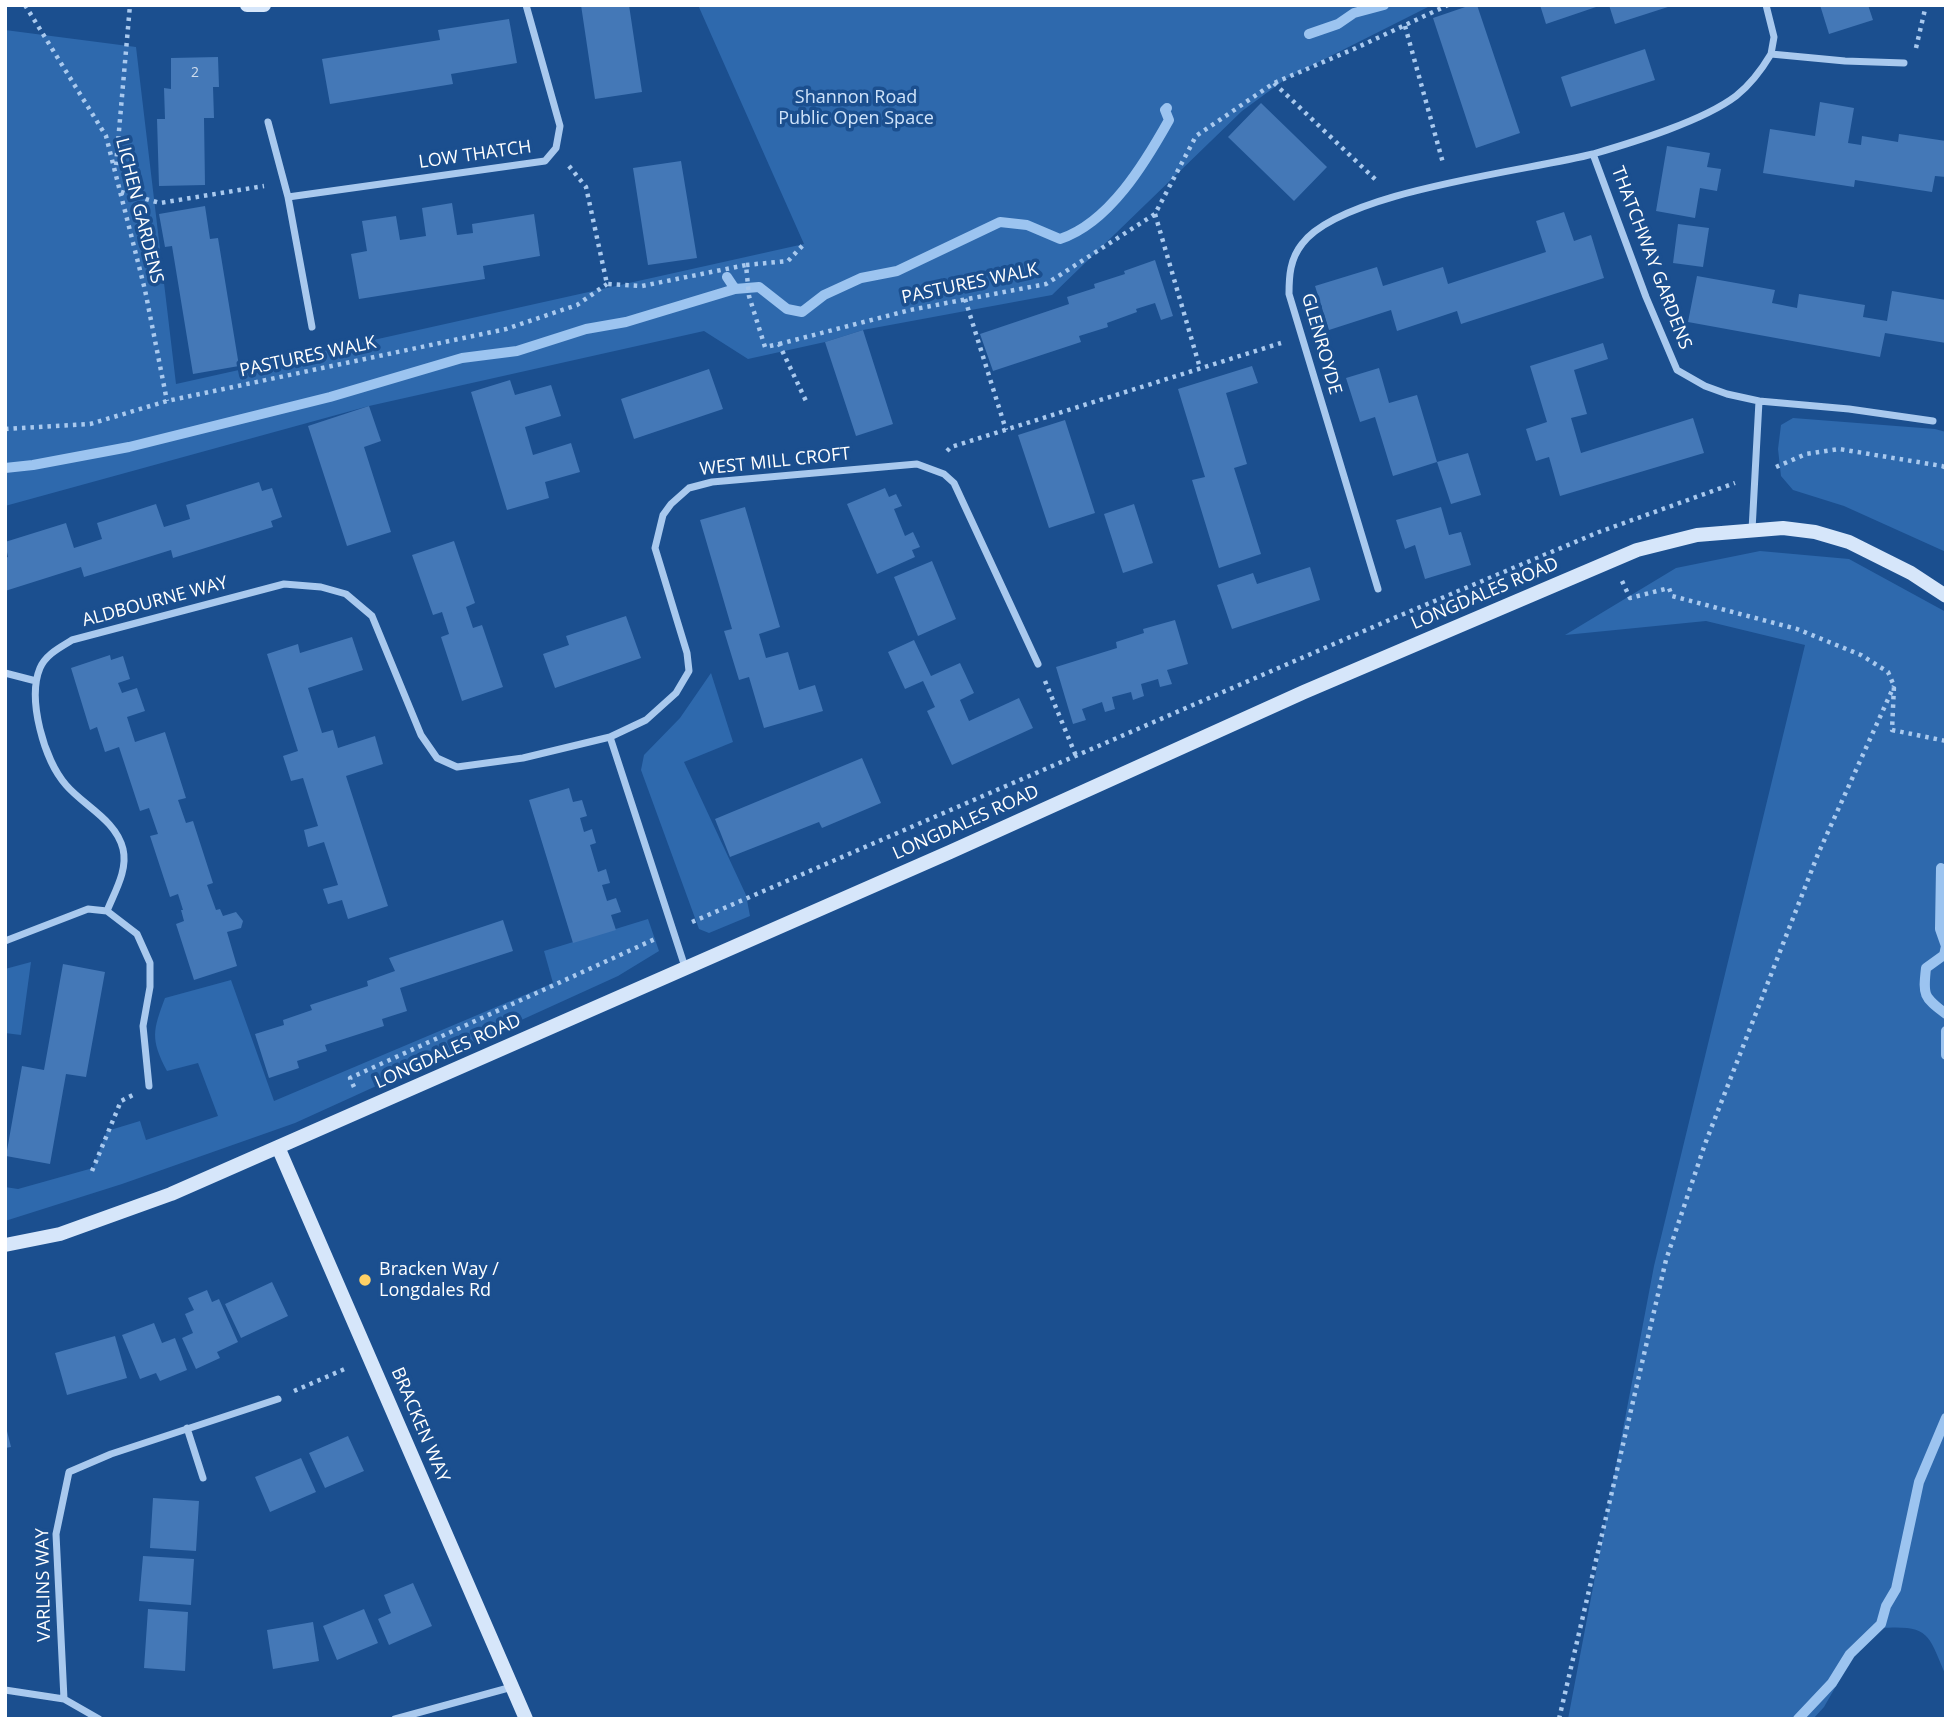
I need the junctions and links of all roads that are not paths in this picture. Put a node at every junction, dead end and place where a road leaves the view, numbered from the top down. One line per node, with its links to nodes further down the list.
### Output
1 (247, 5): 2 (street)
2 (264, 5)
3 (526, 5): 9 (street, LOW THATCH)
4 (1766, 5): 5 (street)
5 (1771, 54): 6 (street); 8 (street, THATCHWAY GARDENS)
6 (1905, 62)
7 (268, 122): 9 (street)
8 (1594, 154): 11 (street, THATCHWAY GARDENS); 14 (street, GLENROYDE)
9 (288, 197): 10 (street)
10 (312, 327)
11 (1759, 401): 12 (street, THATCHWAY GARDENS); 13 (street)
12 (1933, 421)
13 (1752, 530): 15 (street, LONGDALES ROAD); 22 (street, LONGDALES ROAD)
14 (1378, 589)
15 (1946, 596)
16 (1038, 664): 19 (street, WEST MILL CROFT)
17 (5, 673): 18 (street)
18 (36, 681): 19 (street, ALDBOURNE WAY); 20 (street)
19 (610, 737): 22 (street)
20 (107, 911): 21 (street); 23 (street)
21 (5, 941)
22 (685, 967): 24 (street, LONGDALES ROAD)
23 (149, 1086)
24 (278, 1147): 25 (street, LONGDALES ROAD); 29 (street, BRACKEN WAY)
25 (5, 1245)
26 (278, 1399): 27 (street, VARLINS WAY)
27 (187, 1427): 28 (street); 31 (street, VARLINS WAY)
28 (203, 1478)
29 (512, 1687): 33 (street); 34 (street, BRACKEN WAY)
30 (5, 1690): 31 (street)
31 (64, 1699): 32 (street)
32 (99, 1719)
33 (395, 1719)
34 (526, 1719)

